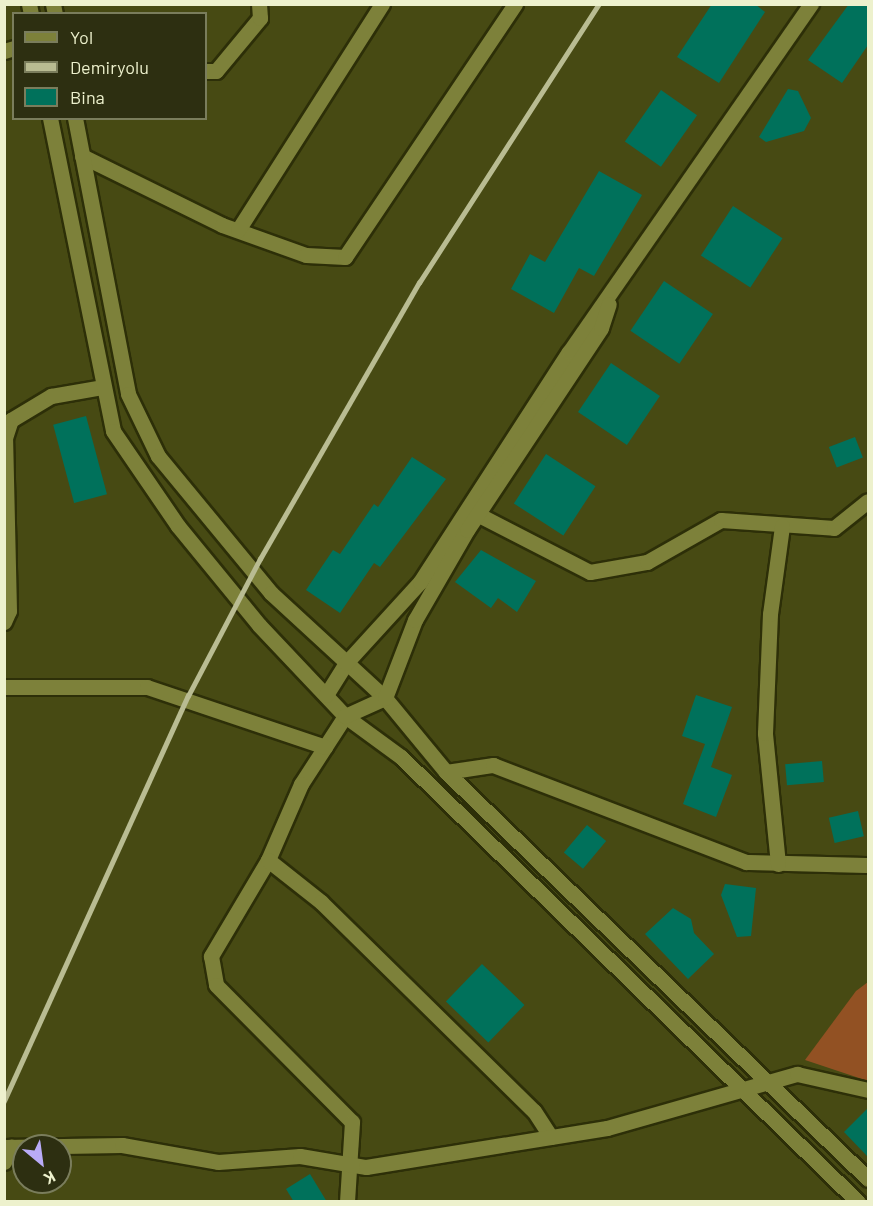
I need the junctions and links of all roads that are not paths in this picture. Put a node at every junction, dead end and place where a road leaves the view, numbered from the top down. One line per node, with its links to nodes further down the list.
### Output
1 (259, 4): 5 (street)
2 (382, 4): 9 (street)
3 (515, 4): 9 (street)
4 (811, 4): 10 (street)
5 (207, 70)
6 (50, 120): 11 (street)
7 (75, 120): 8 (street)
8 (82, 156): 9 (street); 16 (street)
9 (238, 230)
10 (613, 292): 13 (street); 16 (street)
11 (103, 387): 15 (street); 18 (street)
12 (868, 501): 14 (street)
13 (477, 514): 14 (street); 19 (street)
14 (782, 526): 24 (street)
15 (4, 622)
16 (346, 663): 18 (street); 19 (street)
17 (4, 687): 21 (street)
18 (326, 696): 20 (street)
19 (385, 698): 20 (street); 22 (street)
20 (345, 716): 21 (street); 28 (street)
21 (325, 747): 23 (street)
22 (446, 772): 24 (street); 26 (street)
23 (268, 860): 29 (street); 32 (street)
24 (778, 864): 25 (street)
25 (868, 865)
26 (770, 1084): 27 (street); 28 (street); 33 (street)
27 (868, 1090)
28 (743, 1091): 29 (street); 35 (street)
29 (550, 1137): 32 (street)
30 (8, 1147): 31 (street); 32 (street)
31 (4, 1161)
32 (350, 1164): 34 (street)
33 (868, 1179)
34 (347, 1202)
35 (858, 1202)

